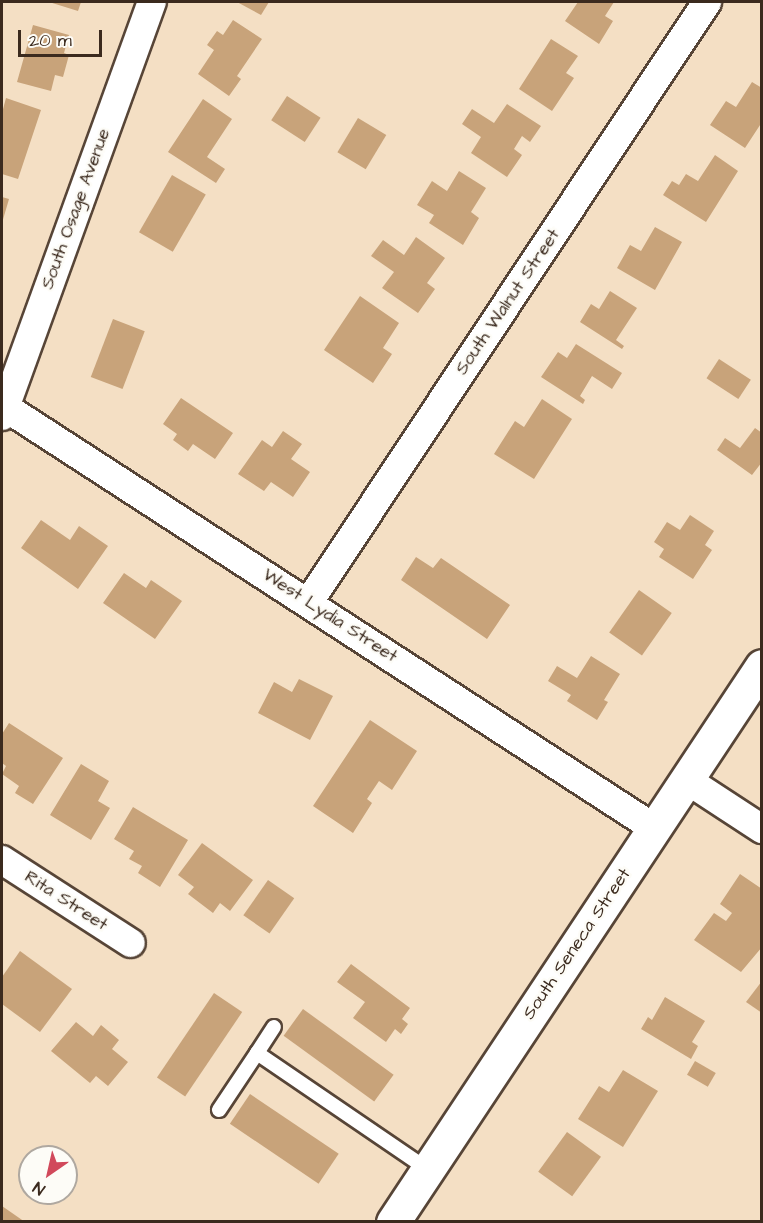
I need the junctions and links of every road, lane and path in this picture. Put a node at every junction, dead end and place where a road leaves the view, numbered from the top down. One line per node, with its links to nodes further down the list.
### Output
1 (152, 2): 3 (street, South Osage Avenue)
2 (707, 2): 4 (street, South Walnut Street)
3 (3, 411): 4 (street, West Lydia Street)
4 (309, 602): 7 (street, West Lydia Street)
5 (762, 666): 6 (street, South Seneca Street)
6 (687, 780): 7 (street, South Seneca Street); 8 (street)
7 (654, 828): 14 (street, South Seneca Street)
8 (762, 829)
9 (2, 860): 10 (street, Rita Street)
10 (131, 943)
11 (274, 1027): 12 (lane)
12 (257, 1053): 13 (lane); 14 (lane)
13 (219, 1110)
14 (427, 1169): 15 (street, South Seneca Street)
15 (393, 1221)

